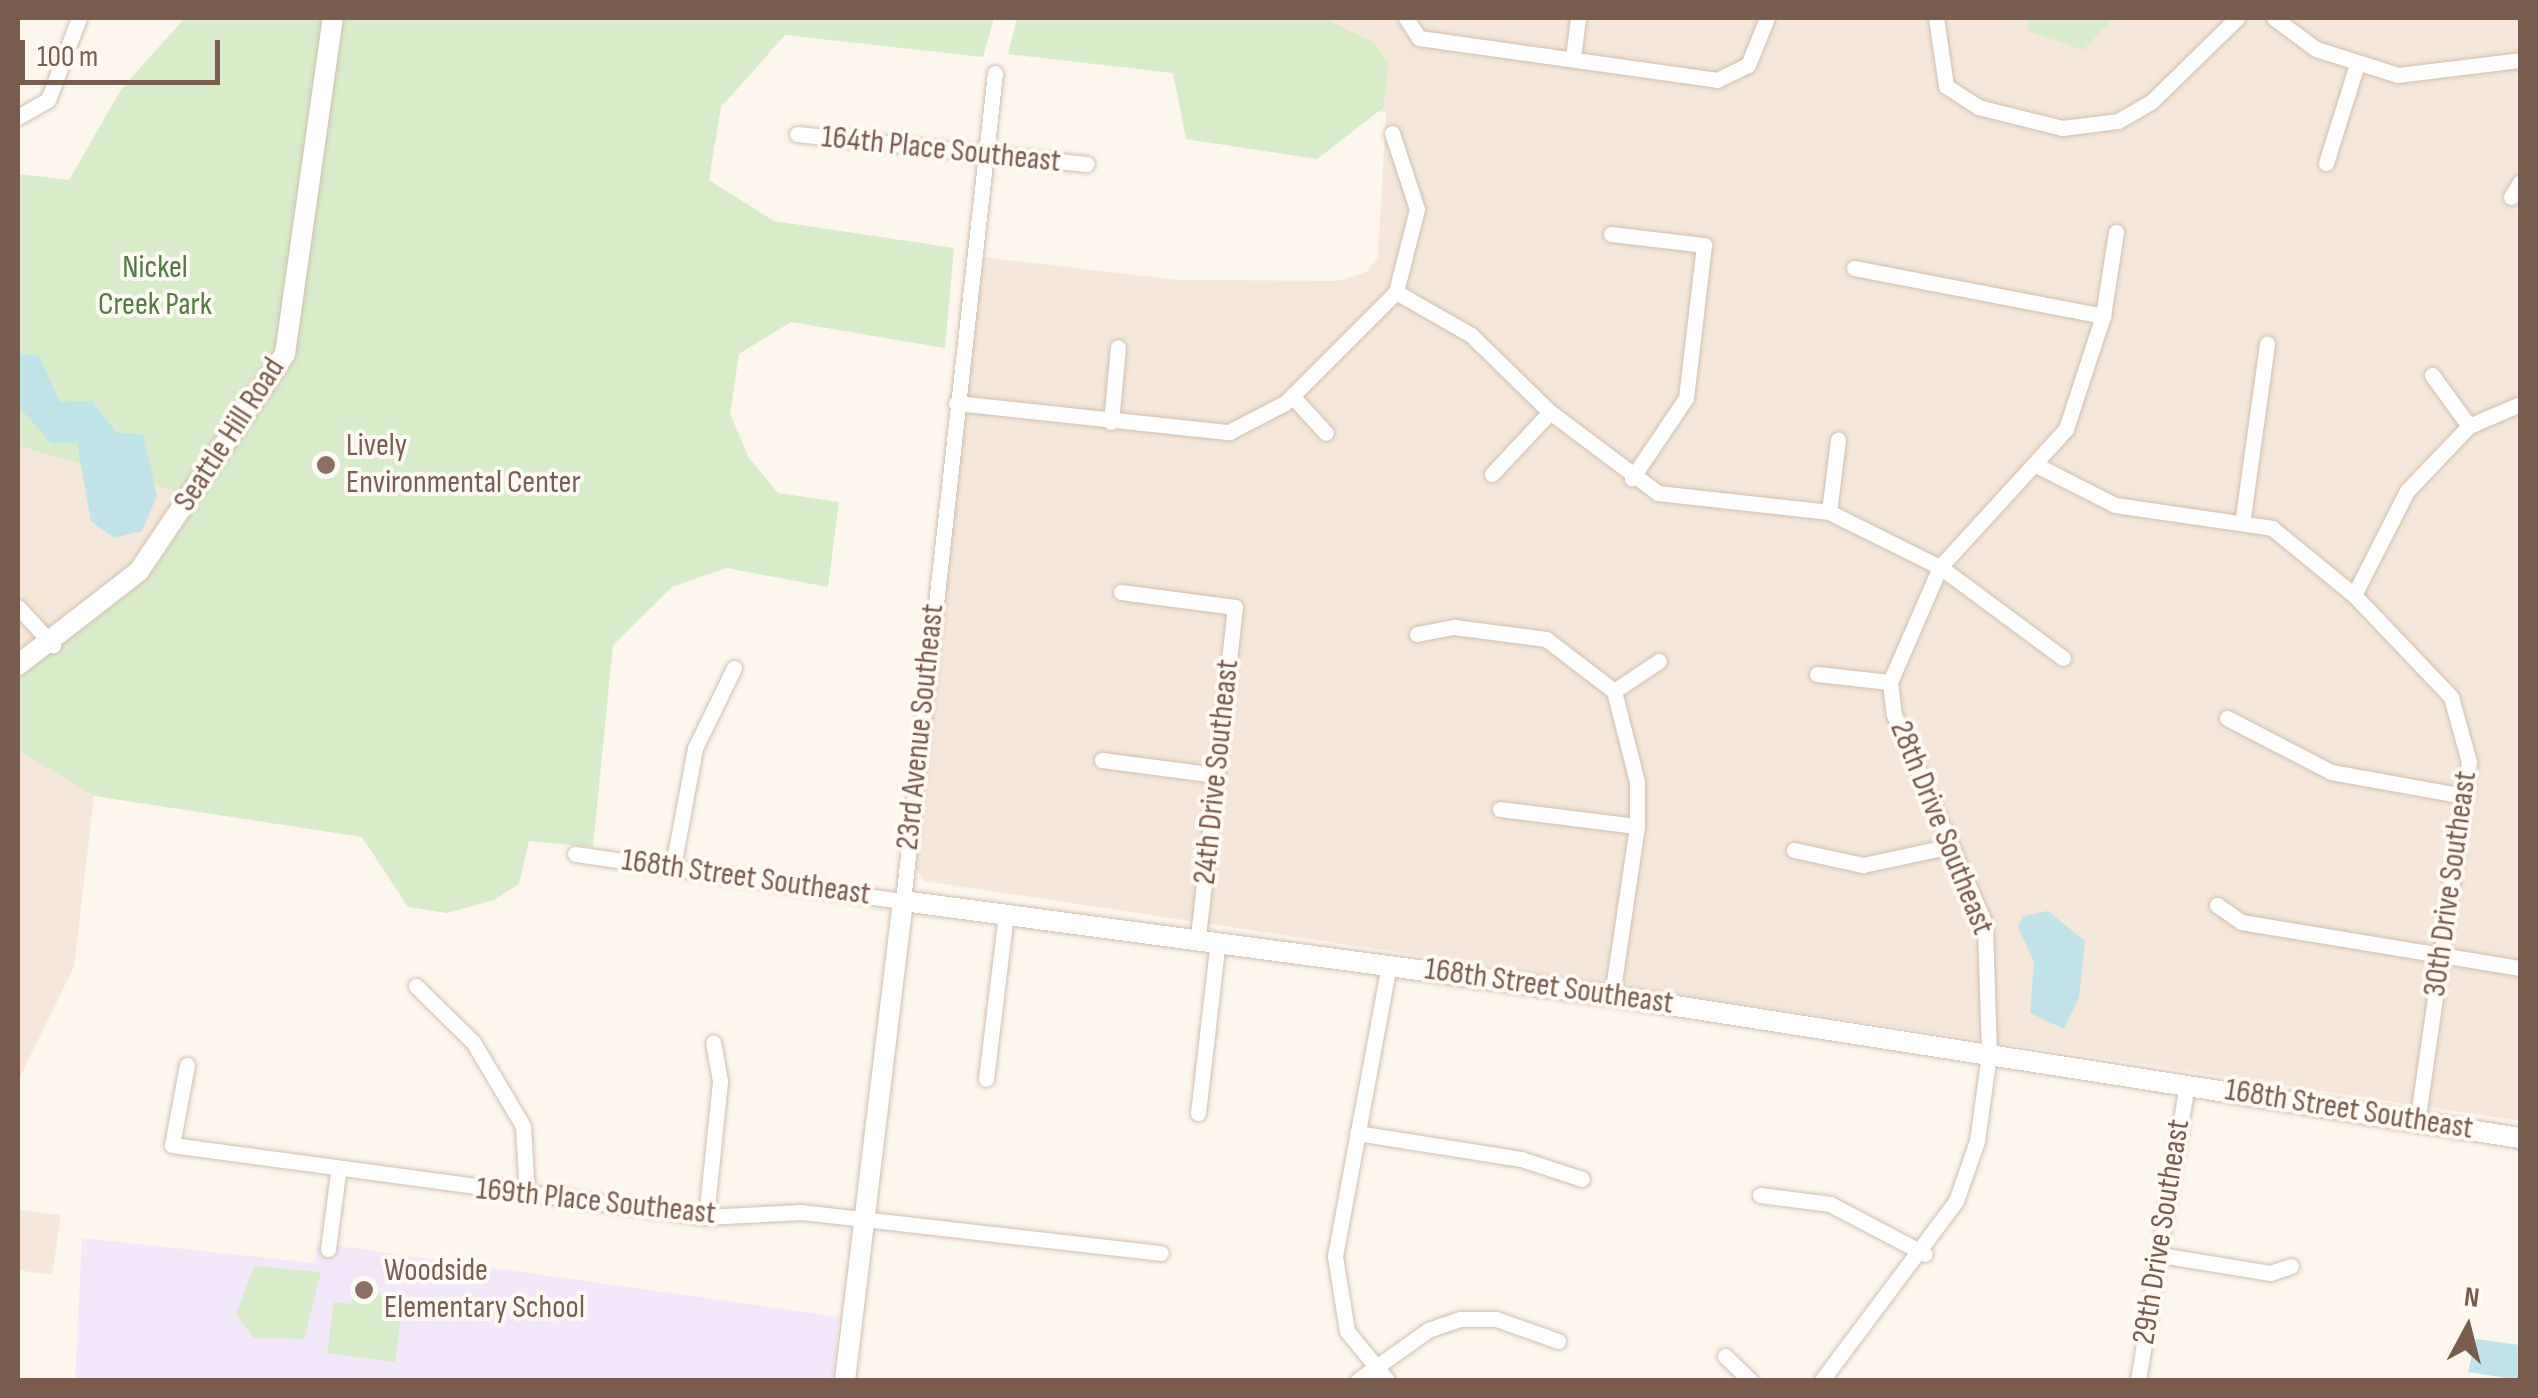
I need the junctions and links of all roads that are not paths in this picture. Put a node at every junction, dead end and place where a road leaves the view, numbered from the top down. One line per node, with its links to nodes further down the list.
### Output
1 (79, 18): 13 (street)
2 (333, 18): 47 (street, Seattle Hill Road)
3 (1578, 18): 9 (street)
4 (1767, 18): 9 (street)
5 (1936, 18): 6 (street)
6 (2237, 18)
7 (2274, 18): 11 (street)
8 (1408, 24): 9 (street)
9 (1573, 58)
10 (2520, 60): 11 (street)
11 (2356, 67): 17 (street)
12 (995, 73): 16 (street, 23rd Avenue Southeast)
13 (18, 118)
14 (1392, 133): 24 (street)
15 (797, 134): 16 (street, 164th Place Southeast)
16 (983, 160): 18 (street, 164th Place Southeast); 30 (street, 23rd Avenue Southeast)
17 (2326, 163)
18 (1086, 164)
19 (2520, 182): 20 (street)
20 (2511, 196)
21 (2116, 232): 25 (street, 28th Drive Southeast)
22 (1611, 234): 39 (street)
23 (1854, 268): 25 (street)
24 (1396, 292): 29 (street); 32 (street)
25 (2103, 316): 37 (street, 28th Drive Southeast)
26 (2267, 344): 41 (street)
27 (1118, 346): 33 (street)
28 (2432, 375): 34 (street)
29 (1292, 396): 33 (street); 35 (street)
30 (956, 404): 33 (street); 65 (street, 23rd Avenue Southeast)
31 (2520, 404): 34 (street)
32 (1550, 412): 38 (street); 39 (street)
33 (1111, 422)
34 (2470, 426): 44 (street)
35 (1326, 433)
36 (1838, 440): 40 (street)
37 (2038, 466): 41 (street); 42 (street, 28th Drive Southeast)
38 (1492, 474)
39 (1632, 478): 40 (street)
40 (1829, 512): 42 (street)
41 (2243, 517): 44 (street, 30th Drive Southeast)
42 (1940, 567): 48 (street); 53 (street, 28th Drive Southeast)
43 (1121, 592): 57 (street, 24th Drive Southeast)
44 (2354, 595): 58 (street, 30th Drive Southeast)
45 (18, 607): 47 (street)
46 (1417, 634): 54 (street)
47 (53, 645): 50 (street, Seattle Hill Road)
48 (2063, 658)
49 (1659, 661): 54 (street)
50 (18, 665)
51 (734, 668): 64 (street)
52 (1816, 674): 53 (street)
53 (1890, 682): 61 (street, 28th Drive Southeast)
54 (1614, 691): 60 (street)
55 (2227, 718): 58 (street)
56 (1102, 760): 57 (street)
57 (1216, 775): 68 (street, 24th Drive Southeast)
58 (2465, 796): 69 (street, 30th Drive Southeast)
59 (1500, 810): 60 (street)
60 (1637, 826): 73 (street)
61 (1952, 846): 62 (street); 75 (street, 28th Drive Southeast)
62 (1794, 850)
63 (574, 854): 64 (street, 168th Street Southeast)
64 (674, 866): 65 (street, 168th Street Southeast)
65 (903, 900): 67 (street, 168th Street Southeast); 88 (street, 23rd Avenue Southeast)
66 (2217, 905): 69 (street)
67 (1006, 913): 68 (street, 168th Street Southeast); 77 (street)
68 (1208, 938): 70 (street, 168th Street Southeast); 79 (street, 24th Drive Southeast)
69 (2442, 955): 71 (street); 80 (street, 30th Drive Southeast)
70 (1389, 964): 73 (street, 168th Street Southeast); 81 (street)
71 (2520, 968)
72 (416, 986): 86 (street)
73 (1612, 996): 75 (street, 168th Street Southeast)
74 (713, 1043): 87 (street)
75 (1989, 1054): 78 (street, 168th Street Southeast); 91 (street, 28th Drive Southeast)
76 (188, 1065): 83 (street, 169th Place Southeast)
77 (986, 1079)
78 (2186, 1084): 80 (street, 168th Street Southeast); 92 (street, 29th Drive Southeast)
79 (1198, 1113)
80 (2416, 1121): 82 (street, 168th Street Southeast)
81 (1357, 1133): 84 (street); 96 (street)
82 (2520, 1138)
83 (338, 1173): 86 (street, 169th Place Southeast); 89 (street)
84 (1582, 1178)
85 (1760, 1195): 91 (street)
86 (528, 1196): 87 (street, 169th Place Southeast)
87 (706, 1217): 88 (street, 169th Place Southeast)
88 (864, 1220): 90 (street, 169th Place Southeast); 97 (street, 23rd Avenue Southeast)
89 (328, 1248)
90 (1161, 1252)
91 (1925, 1254): 100 (street, 28th Drive Southeast)
92 (2160, 1255): 93 (street); 101 (street, 29th Drive Southeast)
93 (2291, 1266)
94 (1558, 1341): 96 (street)
95 (1725, 1356): 99 (street)
96 (1382, 1374): 98 (street)
97 (845, 1380)
98 (1358, 1380)
99 (1750, 1380)
100 (1822, 1380)
101 (2138, 1380)

